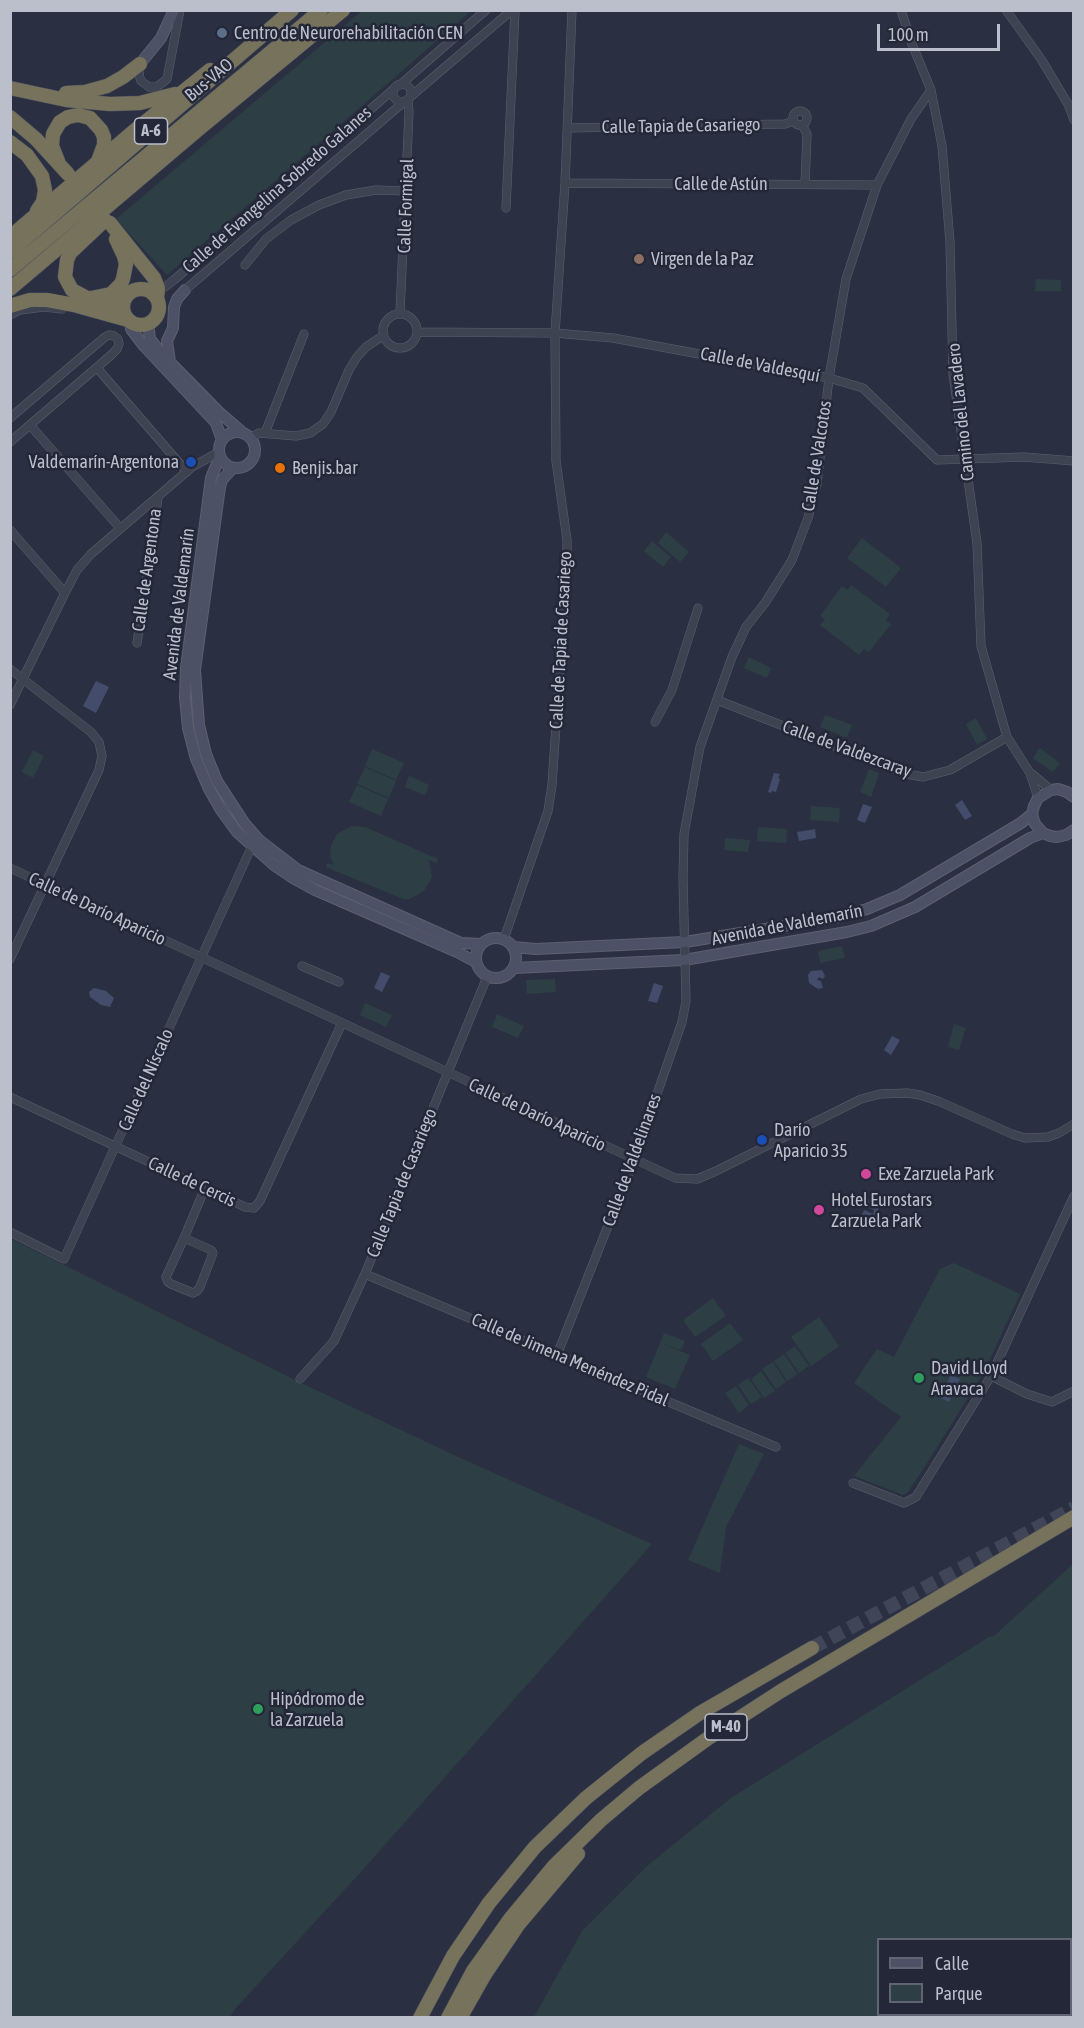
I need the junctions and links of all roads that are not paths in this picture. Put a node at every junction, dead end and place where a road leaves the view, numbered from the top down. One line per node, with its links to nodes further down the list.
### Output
1 (174, 10): 13 (street)
2 (180, 10): 13 (street)
3 (281, 10): 17 (highway)
4 (292, 10): 38 (highway, A-6)
5 (309, 10): 35 (highway)
6 (321, 10): 35 (highway, Bus-VAO)
7 (343, 10): 24 (highway, A-6)
8 (486, 10): 14 (street, Calle de Evangelina Sobredo Galanes)
9 (514, 10): 18 (street, Calle de Evangelina Sobredo Galanes); 33 (street)
10 (572, 10): 25 (street)
11 (901, 10): 16 (street, Camino del Lavadero)
12 (1006, 10): 20 (street)
13 (140, 64): 15 (highway)
14 (397, 87): 18 (street); 18 (street); 44 (street, Calle de Evangelina Sobredo Galanes)
15 (10, 88): 17 (highway)
16 (931, 90): 31 (street, Calle de Valcotos); 67 (street, Camino del Lavadero)
17 (182, 91): 28 (highway)
18 (407, 99): 32 (street, Calle Formigal); 43 (street, Calle de Evangelina Sobredo Galanes)
19 (10, 117): 27 (highway)
20 (1074, 120)
21 (794, 121): 22 (street); 22 (street, Calle Tapia de Casariego); 25 (street, Calle Tapia de Casariego)
22 (802, 125): 30 (street)
23 (10, 127): 27 (highway)
24 (200, 128): 41 (highway, A-6); 45 (highway)
25 (568, 128): 29 (street)
26 (10, 142): 34 (highway)
27 (58, 161): 28 (highway)
28 (96, 164): 34 (highway)
29 (566, 183): 30 (street, Calle de Astún); 53 (street)
30 (805, 184): 31 (street, Calle de Astún)
31 (877, 185): 58 (street, Calle de Valcotos)
32 (406, 191): 39 (street); 48 (street, Calle Formigal)
33 (506, 208)
34 (35, 216): 37 (highway)
35 (73, 216): 40 (highway, Bus-VAO)
36 (110, 229): 42 (highway); 44 (highway); 45 (highway)
37 (10, 237)
38 (10, 252)
39 (245, 265)
40 (10, 270)
41 (10, 289)
42 (138, 289): 44 (highway); 46 (highway)
43 (185, 290): 56 (street)
44 (157, 293): 50 (highway)
45 (87, 298): 46 (highway)
46 (123, 304): 51 (highway)
47 (10, 306): 51 (highway)
48 (400, 313): 52 (street); 55 (street)
49 (10, 315): 51 (street)
50 (148, 323): 51 (highway); 56 (street)
51 (128, 324): 64 (street)
52 (417, 332): 53 (street, Calle de Valdesquí); 55 (street)
53 (555, 333): 58 (street, Calle de Valdesquí); 93 (street, Calle de Tapia de Casariego)
54 (304, 334): 62 (street)
55 (384, 334): 62 (street)
56 (170, 362): 61 (street)
57 (97, 368): 59 (street); 60 (street); 70 (street)
58 (829, 378): 67 (street, Calle de Valdesquí); 79 (street, Calle de Valcotos)
59 (10, 418)
60 (30, 425): 65 (street); 72 (street, Calle de Argentona)
61 (241, 431): 63 (street); 64 (street)
62 (265, 433): 63 (street)
63 (252, 437): 69 (street)
64 (222, 440): 66 (street)
65 (10, 442)
66 (219, 454): 69 (street); 70 (street, Calle de Argentona); 90 (street, Avenida de Valdemarín)
67 (965, 459): 68 (street, Calle de Valdesquí); 82 (street, Camino del Lavadero)
68 (1074, 461)
69 (234, 468): 95 (street, Avenida de Valdemarín)
70 (187, 472): 71 (street, Calle de Argentona)
71 (158, 498): 72 (street, Calle de Argentona); 76 (street, Calle de Argentona)
72 (120, 528): 74 (street, Calle de Argentona)
73 (10, 530): 74 (street)
74 (65, 593): 78 (street, Calle de Argentona)
75 (698, 608): 81 (street)
76 (137, 643)
77 (10, 669): 78 (street)
78 (23, 679): 80 (street, Calle de Argentona); 92 (street)
79 (717, 700): 82 (street, Calle de Valdezcaray); 94 (street, Calle de Valcotos)
80 (10, 705)
81 (655, 722)
82 (1007, 736): 83 (street, Camino del Lavadero)
83 (1030, 773): 84 (street, Camino del Lavadero); 86 (street, Camino del Lavadero)
84 (1051, 790): 85 (street); 86 (street)
85 (1072, 793)
86 (1038, 798): 87 (street)
87 (1032, 814): 89 (street); 94 (street, Avenida de Valdemarín)
88 (1073, 831): 89 (street)
89 (1043, 833): 99 (street, Avenida de Valdemarín)
90 (252, 846): 97 (street, Calle del Níscalo); 100 (street, Avenida de Valdemarín)
91 (10, 868): 92 (street, Calle de Darío Aparicio)
92 (45, 884): 97 (street, Calle de Darío Aparicio); 98 (street)
93 (504, 939): 95 (street); 96 (street)
94 (685, 942): 96 (street, Avenida de Valdemarín); 99 (street, Calle de Valcotos)
95 (481, 944): 100 (street)
96 (513, 947): 102 (street)
97 (201, 957): 105 (street, Calle de Darío Aparicio); 109 (street, Calle del Níscalo)
98 (10, 959)
99 (684, 960): 102 (street, Avenida de Valdemarín); 110 (street, Calle de Valdelinares)
100 (476, 962): 103 (street)
101 (302, 966): 104 (street)
102 (514, 968): 103 (street)
103 (488, 977): 106 (street, Calle Tapia de Casariego)
104 (339, 982)
105 (342, 1023): 106 (street, Calle de Darío Aparicio); 111 (street, Calle de Cercis)
106 (448, 1073): 110 (street, Calle de Darío Aparicio); 115 (street, Calle Tapia de Casariego)
107 (10, 1097): 109 (street, Calle de Cercis)
108 (1074, 1124): 110 (street, Calle de Darío Aparicio)
109 (115, 1146): 111 (street, Calle de Cercis); 113 (street, Calle del Níscalo)
110 (634, 1160): 116 (street, Calle de Valdelinares)
111 (205, 1188): 114 (street)
112 (1074, 1196): 117 (street)
113 (10, 1232)
114 (184, 1238): 114 (street)
115 (365, 1274): 116 (street, Calle de Jimena Menéndez Pidal); 118 (street, Calle Tapia de Casariego)
116 (557, 1355): 120 (street, Calle de Jimena Menéndez Pidal)
117 (991, 1376): 119 (street); 121 (street)
118 (300, 1379)
119 (1074, 1392)
120 (776, 1447)
121 (853, 1483)
122 (1074, 1517): 124 (highway, M-40)
123 (812, 1648): 125 (highway, M-40)
124 (639, 1788): 126 (highway, M-40); 127 (highway)
125 (420, 2018)
126 (448, 2018)
127 (460, 2018)

